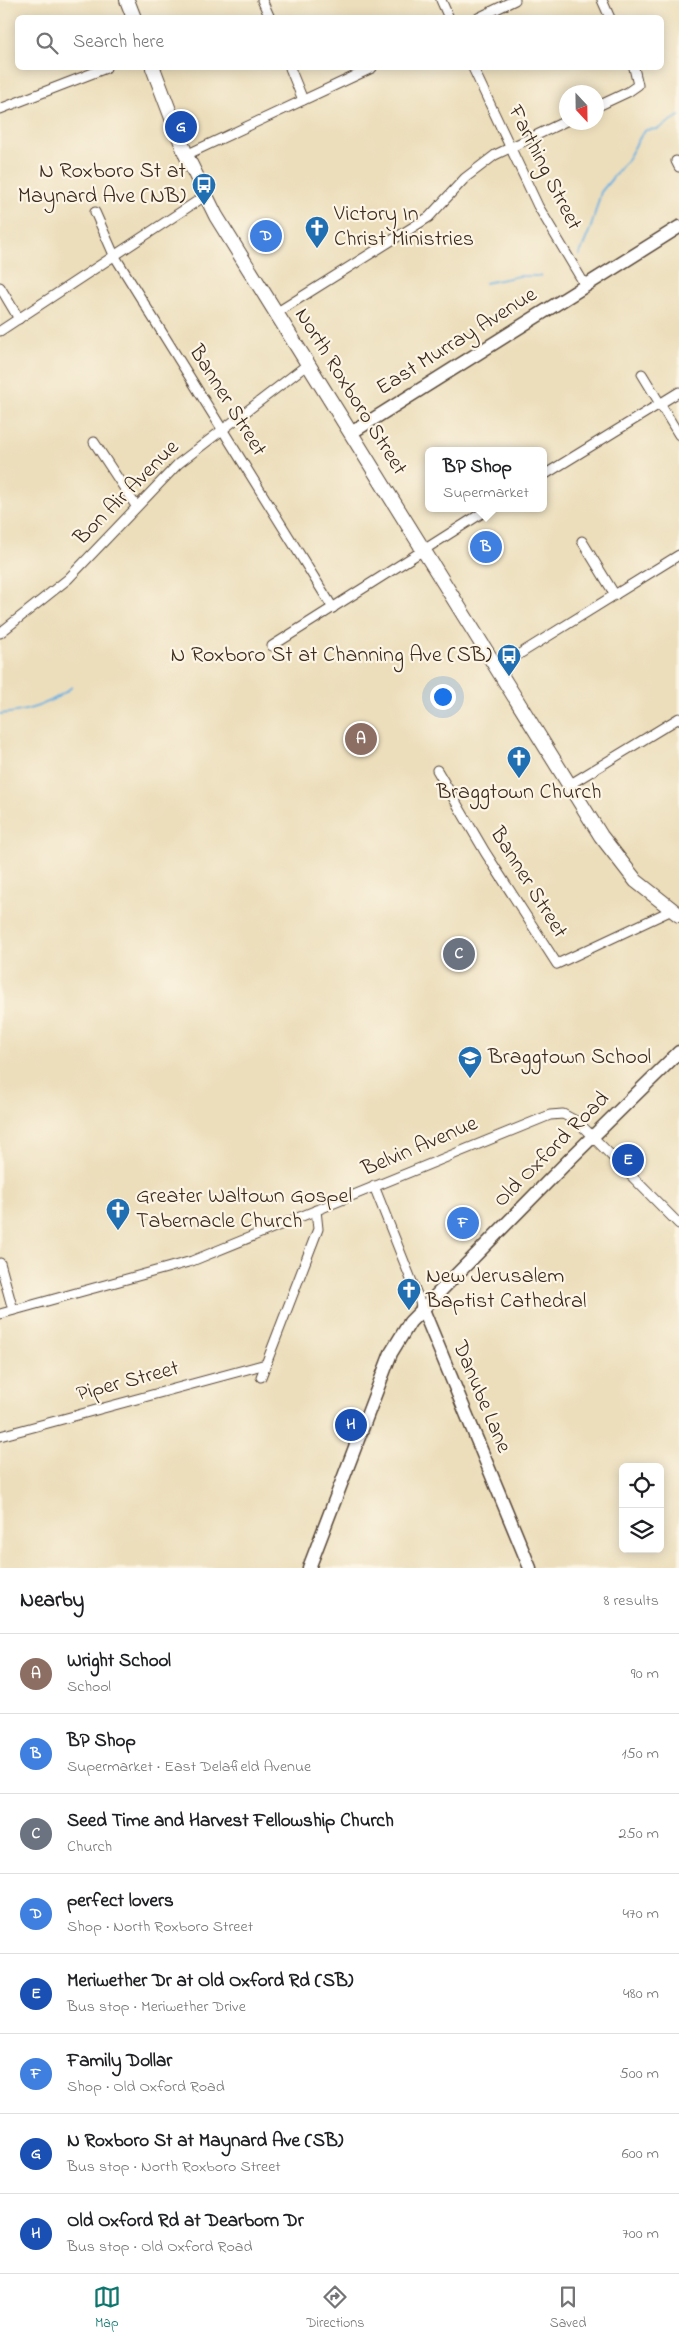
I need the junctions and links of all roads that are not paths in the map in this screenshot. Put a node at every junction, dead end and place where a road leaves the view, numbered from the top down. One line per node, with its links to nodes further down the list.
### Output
1 (127, 0): 6 (main road)
2 (262, 0): 7 (street)
3 (441, 0): 8 (street)
4 (515, 0): 9 (street)
5 (602, 0): 10 (street)
6 (133, 15)
7 (269, 15)
8 (448, 15)
9 (484, 15)
10 (609, 15)
11 (101, 70): 19 (street)
12 (153, 70): 22 (main road, North Roxboro Street)
13 (291, 70): 17 (street)
14 (368, 70): 17 (street)
15 (474, 70): 21 (street, Farthing Street)
16 (635, 70): 18 (street)
17 (303, 100): 22 (street)
18 (604, 103)
19 (0, 109)
20 (559, 124): 21 (street)
21 (510, 147): 27 (street, Farthing Street); 29 (street)
22 (186, 155): 23 (main road, North Roxboro Street)
23 (205, 196): 26 (street); 29 (main road, North Roxboro Street)
24 (95, 212): 26 (street, Banner Street)
25 (679, 227): 27 (street, East Murray Avenue)
26 (114, 255): 30 (street); 36 (street, Banner Street)
27 (585, 284): 37 (street, East Murray Avenue)
28 (0, 287): 30 (street)
29 (276, 314): 32 (main road, North Roxboro Street)
30 (19, 318): 31 (street)
31 (0, 331)
32 (308, 364): 36 (street, Bon Air Avenue); 37 (main road, North Roxboro Street)
33 (642, 374): 35 (street)
34 (679, 392): 35 (street)
35 (660, 403): 38 (street); 40 (street)
36 (223, 430): 41 (street, Bon Air Avenue); 47 (street, Banner Street)
37 (350, 433): 44 (main road, North Roxboro Street)
38 (679, 435)
39 (94, 442): 41 (street)
40 (547, 473)
41 (136, 506): 48 (street, Bon Air Avenue)
42 (484, 512): 44 (street)
43 (582, 541): 46 (street)
44 (423, 550): 47 (street); 50 (main road, North Roxboro Street)
45 (679, 555): 46 (street)
46 (615, 595): 50 (street)
47 (333, 608): 49 (street)
48 (0, 634)
49 (272, 646)
50 (497, 668): 53 (main road, North Roxboro Street)
51 (679, 718): 53 (street)
52 (437, 770): 54 (street, Banner Street)
53 (569, 785): 54 (main road, North Roxboro Street)
54 (675, 912)
55 (679, 1052): 56 (street, Old Oxford Road)
56 (592, 1137): 57 (street, Belvin Avenue); 59 (street, Belvin Avenue); 61 (street, Old Oxford Road)
57 (374, 1186): 58 (street, Belvin Avenue); 61 (street, Danube Lane)
58 (316, 1210): 62 (street, Belvin Avenue); 64 (street)
59 (679, 1224)
60 (0, 1264): 62 (street)
61 (422, 1307): 67 (street, Old Oxford Road); 68 (street, Danube Lane)
62 (13, 1310): 63 (street, Belvin Avenue)
63 (0, 1314)
64 (266, 1364): 65 (street); 66 (street, Piper Street)
65 (261, 1377)
66 (0, 1436)
67 (309, 1568)
68 (530, 1568)

